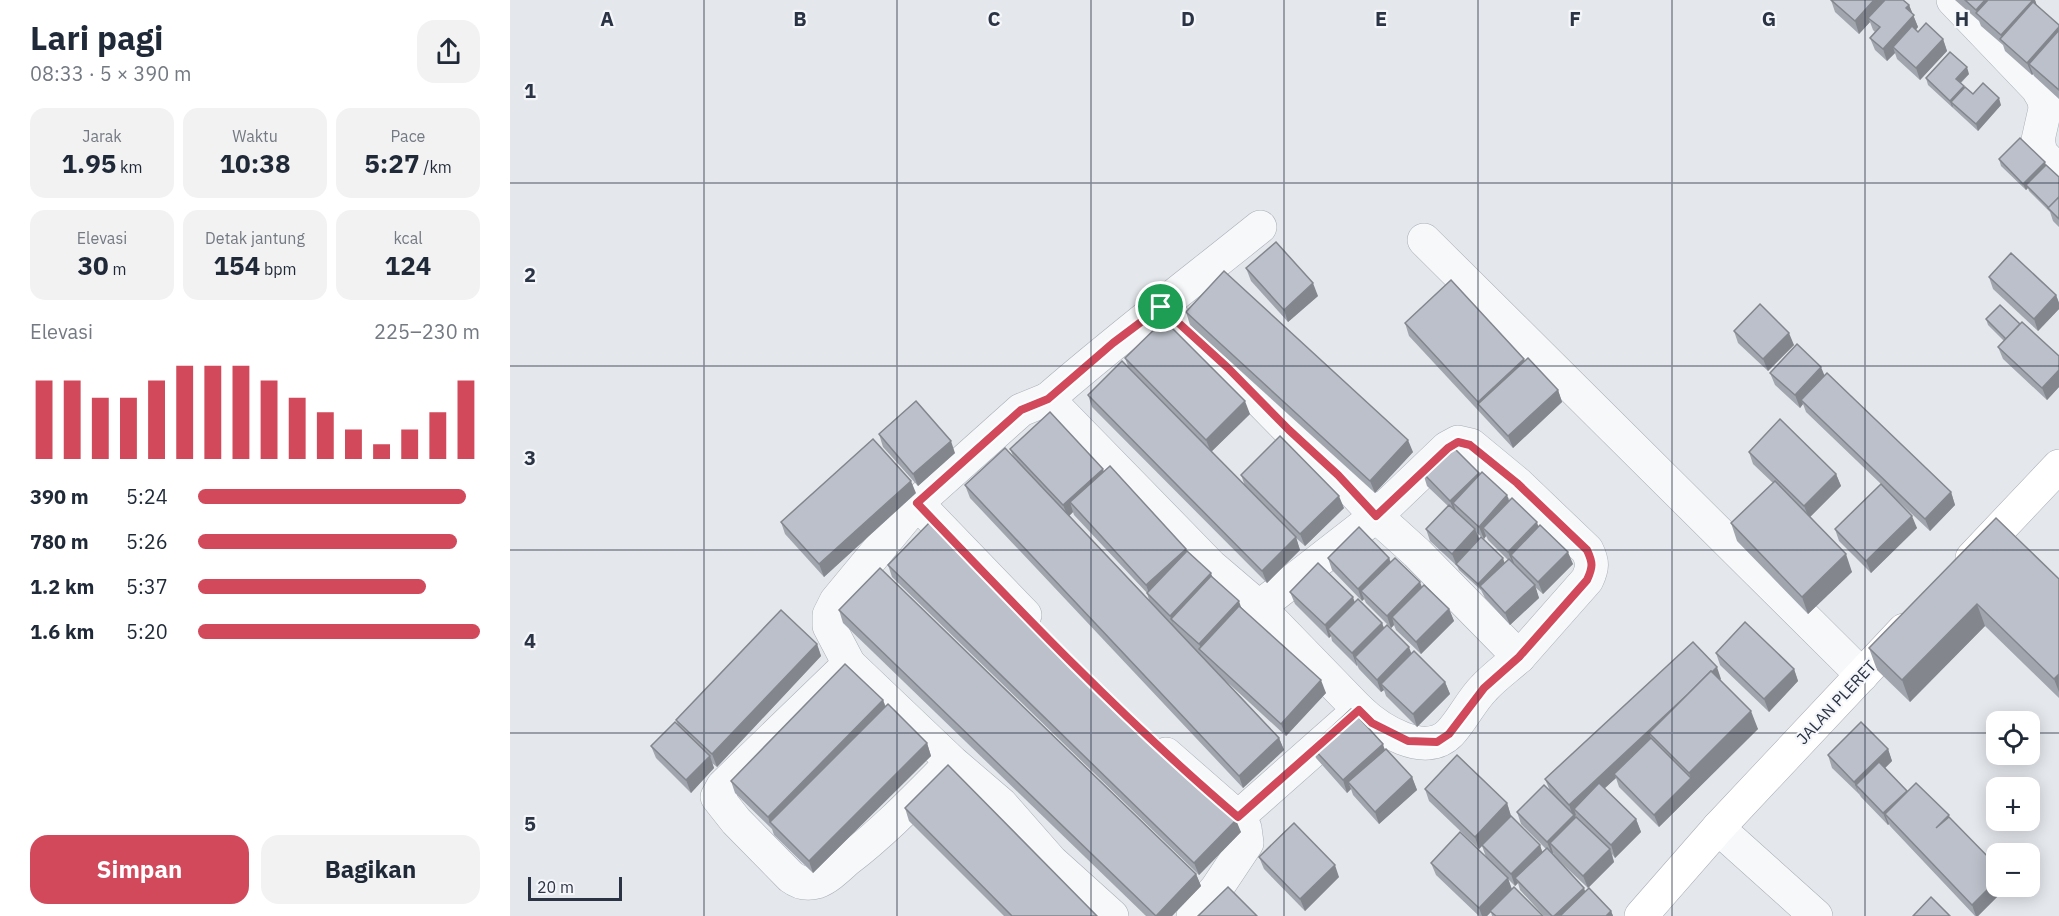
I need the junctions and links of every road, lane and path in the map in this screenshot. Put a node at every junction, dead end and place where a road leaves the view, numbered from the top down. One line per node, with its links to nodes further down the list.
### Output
1 (1953, 0): 2 (street)
2 (2059, 172)
3 (1260, 227): 5 (street)
4 (1424, 240): 16 (street)
5 (1161, 307): 6 (street); 9 (street)
6 (1048, 399): 8 (street); 12 (street)
7 (2059, 466): 10 (main road)
8 (917, 503): 13 (street); 15 (street)
9 (1376, 516): 12 (street); 14 (street); 14 (street)
10 (1952, 579)
11 (1927, 605): 16 (main road, JALAN PLERET)
12 (1259, 607): 17 (street)
13 (1044, 634)
14 (1519, 657): 17 (street)
15 (849, 664): 19 (street); 19 (street)
16 (1862, 675): 21 (main road, JALAN PLERET)
17 (1359, 710): 20 (street)
18 (1144, 732): 20 (street)
19 (952, 762): 22 (street)
20 (1238, 817): 23 (street)
21 (1718, 828): 24 (main road, JALAN PLERET); 25 (street)
22 (1112, 916)
23 (1193, 916)
24 (1641, 916)
25 (1816, 916)

